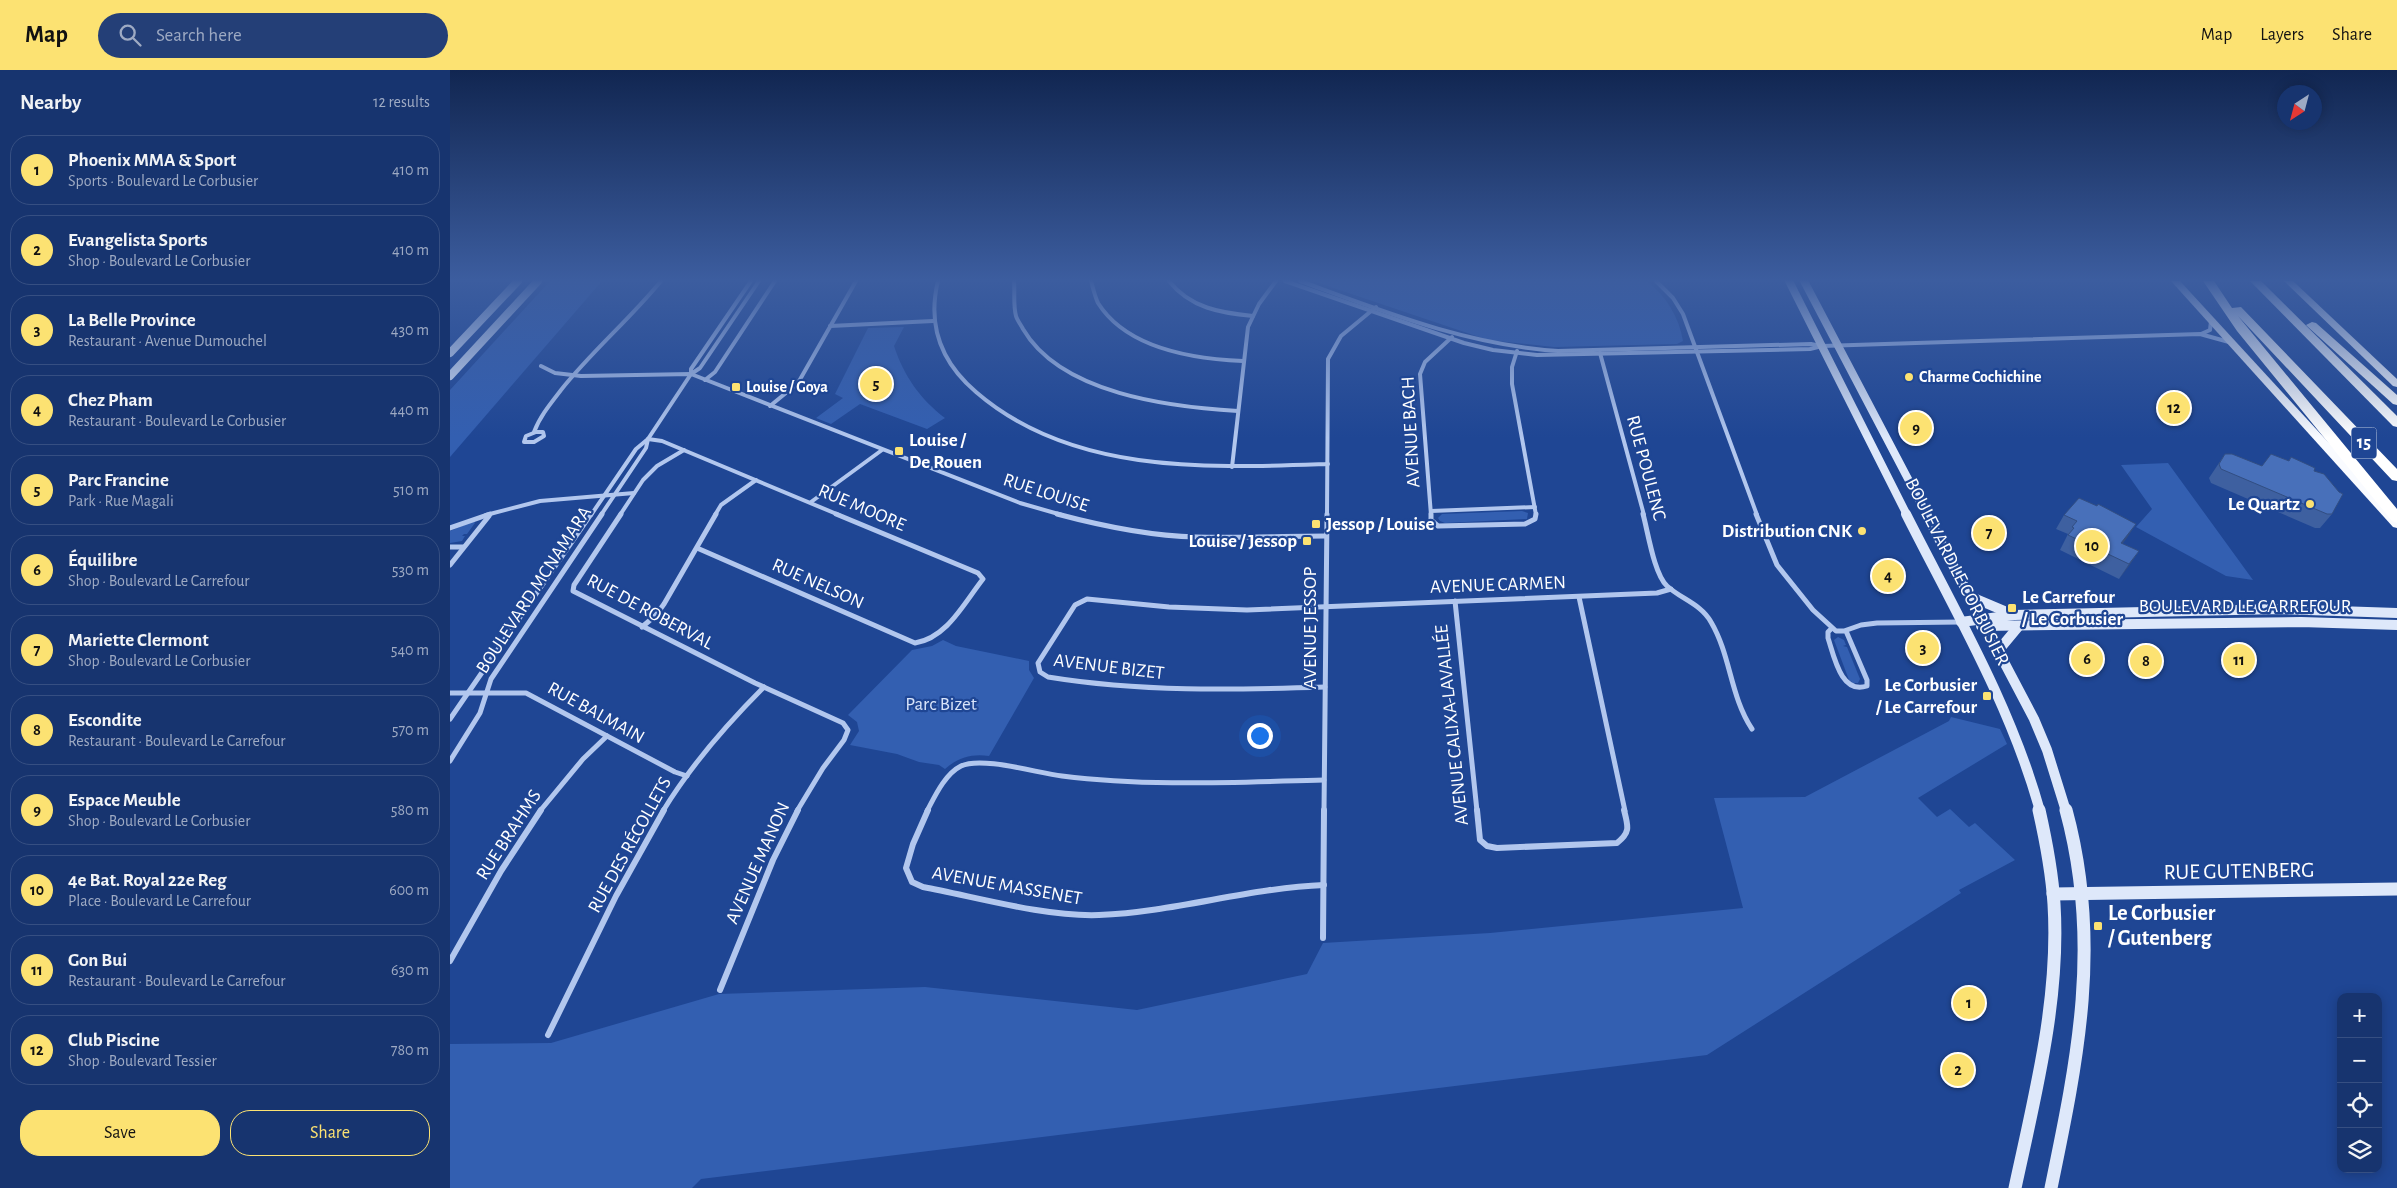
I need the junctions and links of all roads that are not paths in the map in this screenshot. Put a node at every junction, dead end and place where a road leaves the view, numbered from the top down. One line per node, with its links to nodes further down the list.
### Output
1 (469, 333): 32 (street)
2 (490, 333): 37 (street)
3 (613, 333): 38 (street)
4 (715, 333): 36 (street, BOULEVARD MCNAMARA)
5 (724, 333): 36 (street, BOULEVARD MCNAMARA)
6 (741, 333): 39 (street)
7 (826, 333): 42 (street)
8 (938, 333): 50 (street)
9 (1027, 333): 43 (street)
10 (1130, 333): 34 (street)
11 (1248, 333): 34 (street)
12 (1345, 333): 49 (street, AVENUE JESSOP)
13 (1435, 333): 26 (street)
14 (1448, 333): 25 (street)
15 (1689, 333): 30 (street)
16 (1815, 333): 28 (street, BOULEVARD LE CORBUSIER)
17 (1831, 333): 29 (street, BOULEVARD LE CORBUSIER)
18 (2222, 333): 27 (main road)
19 (2244, 333): 60 (highway)
20 (2259, 333): 51 (highway, 15)
21 (2307, 333): 44 (highway, 15)
22 (2322, 333): 41 (highway)
23 (2343, 333): 40 (main road)
24 (2200, 334): 27 (street); 29 (street)
25 (1454, 335): 26 (street, AVENUE BACH); 31 (street)
26 (1450, 339): 31 (street); 58 (street, AVENUE BACH)
27 (2232, 344): 61 (main road)
28 (1822, 346): 29 (street); 30 (street); 75 (street, BOULEVARD LE CORBUSIER)
29 (1838, 346): 70 (street, BOULEVARD LE CORBUSIER)
30 (1695, 350): 33 (street); 80 (street)
31 (1517, 351): 33 (street); 57 (street)
32 (450, 353)
33 (1600, 353): 68 (street, RUE POULENC)
34 (1244, 361): 43 (street)
35 (541, 366): 38 (street, RUE LOUISE)
36 (691, 374): 38 (street, RUE LOUISE); 39 (street, RUE LOUISE); 46 (street, BOULEVARD MCNAMARA)
37 (450, 376)
38 (573, 376): 45 (street)
39 (705, 380): 42 (street, RUE LOUISE)
40 (2397, 384)
41 (2397, 401)
42 (770, 406): 48 (street, RUE LOUISE)
43 (1238, 411): 50 (street)
44 (2397, 423)
45 (534, 432)
46 (648, 439): 47 (street, RUE MOORE); 54 (street, BOULEVARD MCNAMARA); 55 (street, BOULEVARD MCNAMARA)
47 (684, 450): 52 (street, RUE MOORE); 53 (street, RUE DE ROBERVAL)
48 (882, 450): 56 (street); 63 (street, RUE LOUISE)
49 (1328, 464): 50 (street); 63 (street, AVENUE JESSOP)
50 (1232, 467)
51 (2397, 477)
52 (756, 480): 56 (street, RUE MOORE); 66 (street)
53 (634, 492): 54 (street); 79 (street, RUE DE ROBERVAL)
54 (616, 493): 55 (street); 86 (street, BOULEVARD MCNAMARA)
55 (605, 494): 59 (street); 88 (street, BOULEVARD MCNAMARA)
56 (811, 502): 82 (street, RUE MOORE)
57 (1535, 507): 58 (street, AVENUE BACH); 58 (street, AVENUE BACH)
58 (1431, 511)
59 (489, 515): 62 (street); 65 (street)
60 (2397, 518)
61 (2397, 524)
62 (450, 528)
63 (1326, 536): 72 (street, AVENUE JESSOP)
64 (450, 548): 65 (street)
65 (463, 548): 67 (street)
66 (697, 548): 79 (street); 82 (street, RUE NELSON)
67 (450, 564)
68 (1671, 589): 69 (street, AVENUE CARMEN); 91 (street)
69 (1579, 596): 71 (street, AVENUE CARMEN); 71 (street, AVENUE CALIXA-LAVALLÉE)
70 (1969, 596): 74 (street); 76 (street, BOULEVARD LE CORBUSIER)
71 (1455, 601): 72 (street, AVENUE CARMEN)
72 (1324, 607): 85 (street, AVENUE JESSOP); 85 (street, AVENUE BIZET)
73 (2397, 614): 74 (street, BOULEVARD LE CARREFOUR)
74 (2014, 615): 76 (street, BOULEVARD LE CARREFOUR)
75 (1961, 622): 76 (street, BOULEVARD LE CARREFOUR); 81 (street); 99 (street, BOULEVARD LE CORBUSIER)
76 (1983, 623): 78 (street, BOULEVARD LE CARREFOUR); 83 (street, BOULEVARD LE CORBUSIER)
77 (2397, 625): 78 (street, BOULEVARD LE CARREFOUR)
78 (2018, 626): 83 (street)
79 (642, 627): 84 (street, RUE DE ROBERVAL)
80 (1832, 628): 81 (street); 81 (street)
81 (1846, 631)
82 (928, 640)
83 (1998, 651): 98 (street, BOULEVARD LE CORBUSIER)
84 (764, 687): 90 (street, RUE DE ROBERVAL); 94 (street, RUE DES RÉCOLLETS)
85 (1325, 687): 95 (street, AVENUE JESSOP)
86 (488, 691): 88 (street, RUE BALMAIN); 92 (street, RUE BALMAIN); 93 (street, BOULEVARD MCNAMARA)
87 (450, 692): 88 (street, RUE BALMAIN)
88 (470, 692): 89 (street, BOULEVARD MCNAMARA)
89 (450, 719)
90 (848, 728): 102 (street, AVENUE MANON)
91 (1752, 729)
92 (607, 736): 94 (street, RUE BALMAIN); 101 (street, RUE BRAHMS)
93 (450, 760)
94 (687, 776): 103 (street, RUE DES RÉCOLLETS)
95 (1324, 780): 96 (street, AVENUE JESSOP); 96 (street, AVENUE MASSENET)
96 (1324, 885): 100 (street, AVENUE JESSOP)
97 (2397, 889): 98 (street, RUE GUTENBERG)
98 (2082, 893): 99 (street); 105 (street, BOULEVARD LE CORBUSIER)
99 (2053, 894): 104 (street, BOULEVARD LE CORBUSIER)
100 (1323, 938)
101 (450, 961)
102 (720, 990)
103 (548, 1035)
104 (2015, 1188)
105 (2051, 1188)

